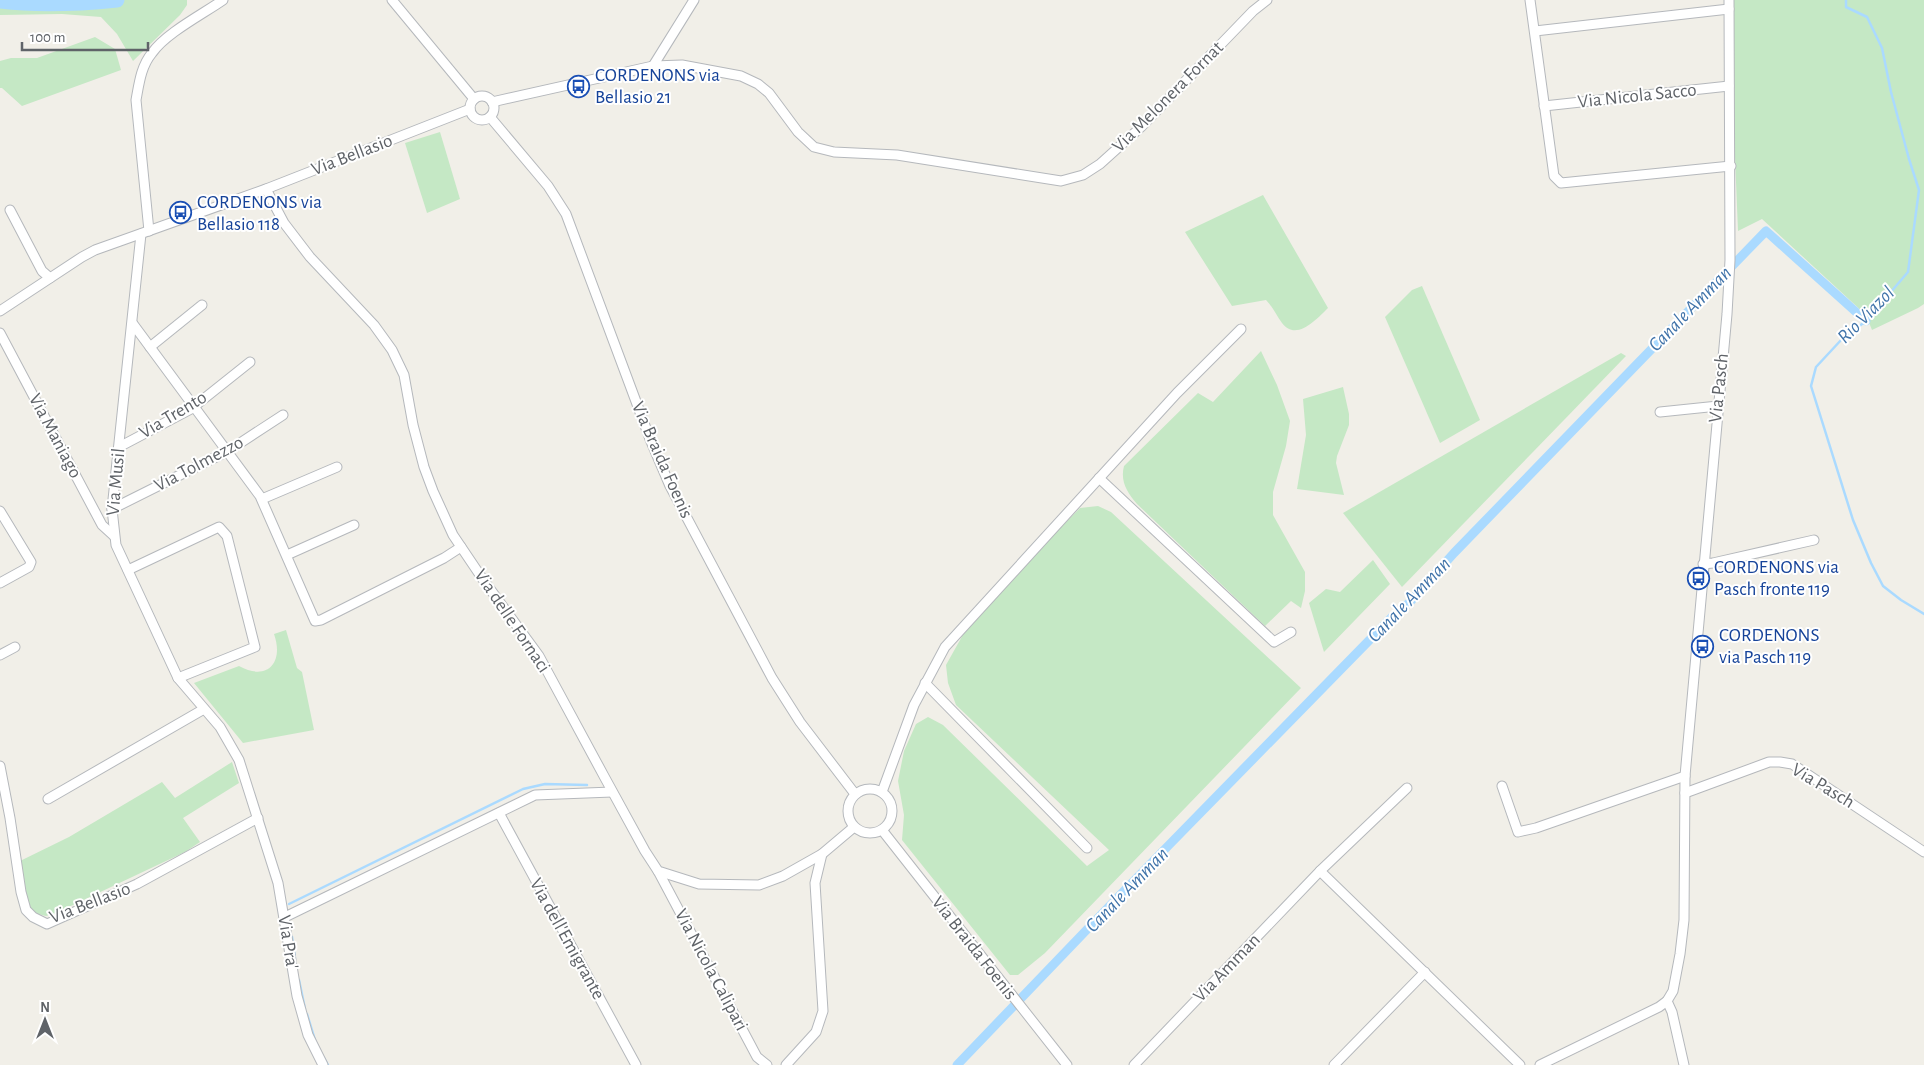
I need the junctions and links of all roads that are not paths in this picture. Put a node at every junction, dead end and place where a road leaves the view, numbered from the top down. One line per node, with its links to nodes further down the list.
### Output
1 (223, 0): 18 (street)
2 (392, 0): 10 (street)
3 (694, 0): 8 (street)
4 (1267, 0): 8 (street, Via Melonera Fornat)
5 (1530, 0): 7 (street)
6 (1729, 5): 7 (street); 9 (street, Via Pasch)
7 (1535, 31): 12 (street)
8 (653, 66): 11 (street)
9 (1729, 86): 12 (street, Via Nicola Sacco); 15 (street, Via Pasch)
10 (474, 99): 11 (street); 13 (street)
11 (492, 102): 14 (street)
12 (1544, 106): 15 (street)
13 (470, 109): 14 (street); 16 (street, Via Bellasio)
14 (490, 117): 59 (street, Via Braida Foenis)
15 (1731, 166): 28 (street, Via Pasch)
16 (266, 189): 18 (street, Via Bellasio); 41 (street, Via delle Fornaci)
17 (10, 210): 19 (street)
18 (145, 232): 19 (street, Via Bellasio); 22 (street, Via Musil)
19 (50, 278): 21 (street, Via Bellasio)
20 (202, 305): 25 (street)
21 (0, 311)
22 (133, 324): 25 (street); 31 (street, Via Musil)
23 (1241, 329): 34 (street)
24 (0, 333): 39 (street, Via Maniago)
25 (150, 347): 27 (street)
26 (250, 362): 27 (street, Via Trento)
27 (194, 406): 31 (street, Via Trento); 32 (street)
28 (1718, 406): 29 (street); 43 (street, Via Pasch)
29 (1660, 412)
30 (283, 415): 32 (street, Via Tolmezzo)
31 (119, 447): 36 (street, Via Musil)
32 (228, 451): 35 (street); 36 (street, Via Tolmezzo)
33 (337, 467): 35 (street)
34 (1099, 478): 46 (street); 50 (street)
35 (262, 499): 42 (street)
36 (112, 509): 39 (street, Via Musil)
37 (0, 511): 45 (street)
38 (354, 524): 42 (street)
39 (114, 536): 44 (street, Via Musil)
40 (1814, 540): 43 (street)
41 (461, 547): 42 (street); 56 (street, Via delle Fornaci)
42 (287, 555)
43 (1703, 564): 53 (street, Via Pasch)
44 (128, 570): 49 (street, Via Musil); 49 (street)
45 (0, 583)
46 (1291, 632)
47 (15, 648): 48 (street)
48 (0, 655)
49 (178, 678): 51 (street, Via Musil)
50 (925, 683): 57 (street); 65 (street)
51 (204, 708): 60 (street); 62 (street, Via Musil)
52 (0, 766): 62 (street, Via Bellasio)
53 (1685, 776): 54 (street); 58 (street, Via Pasch)
54 (1502, 786)
55 (1408, 788): 69 (street, Via Amman)
56 (612, 792): 61 (street); 68 (street, Via delle Fornaci)
57 (882, 792): 59 (street); 64 (street)
58 (1685, 793): 66 (street, Via Pasch); 72 (street, Via Pasch)
59 (855, 794): 63 (street)
60 (48, 799)
61 (499, 813): 70 (street); 74 (street, Via dell'Emigrante)
62 (258, 818): 70 (street, Via Pra')
63 (854, 827): 64 (street); 67 (street)
64 (882, 830): 77 (street, Via Braida Foenis)
65 (1086, 848)
66 (1924, 852)
67 (822, 854): 68 (street); 76 (street)
68 (658, 871): 75 (street, Via Nicola Calipari)
69 (1320, 871): 71 (street); 78 (street, Via Amman)
70 (285, 917): 73 (street, Via Pra')
71 (1425, 972): 79 (street); 80 (street)
72 (1666, 1001): 81 (street); 82 (street)
73 (322, 1065)
74 (636, 1065)
75 (767, 1065)
76 (786, 1065)
77 (1067, 1065)
78 (1134, 1065)
79 (1334, 1065)
80 (1520, 1065)
81 (1540, 1065)
82 (1684, 1065)

